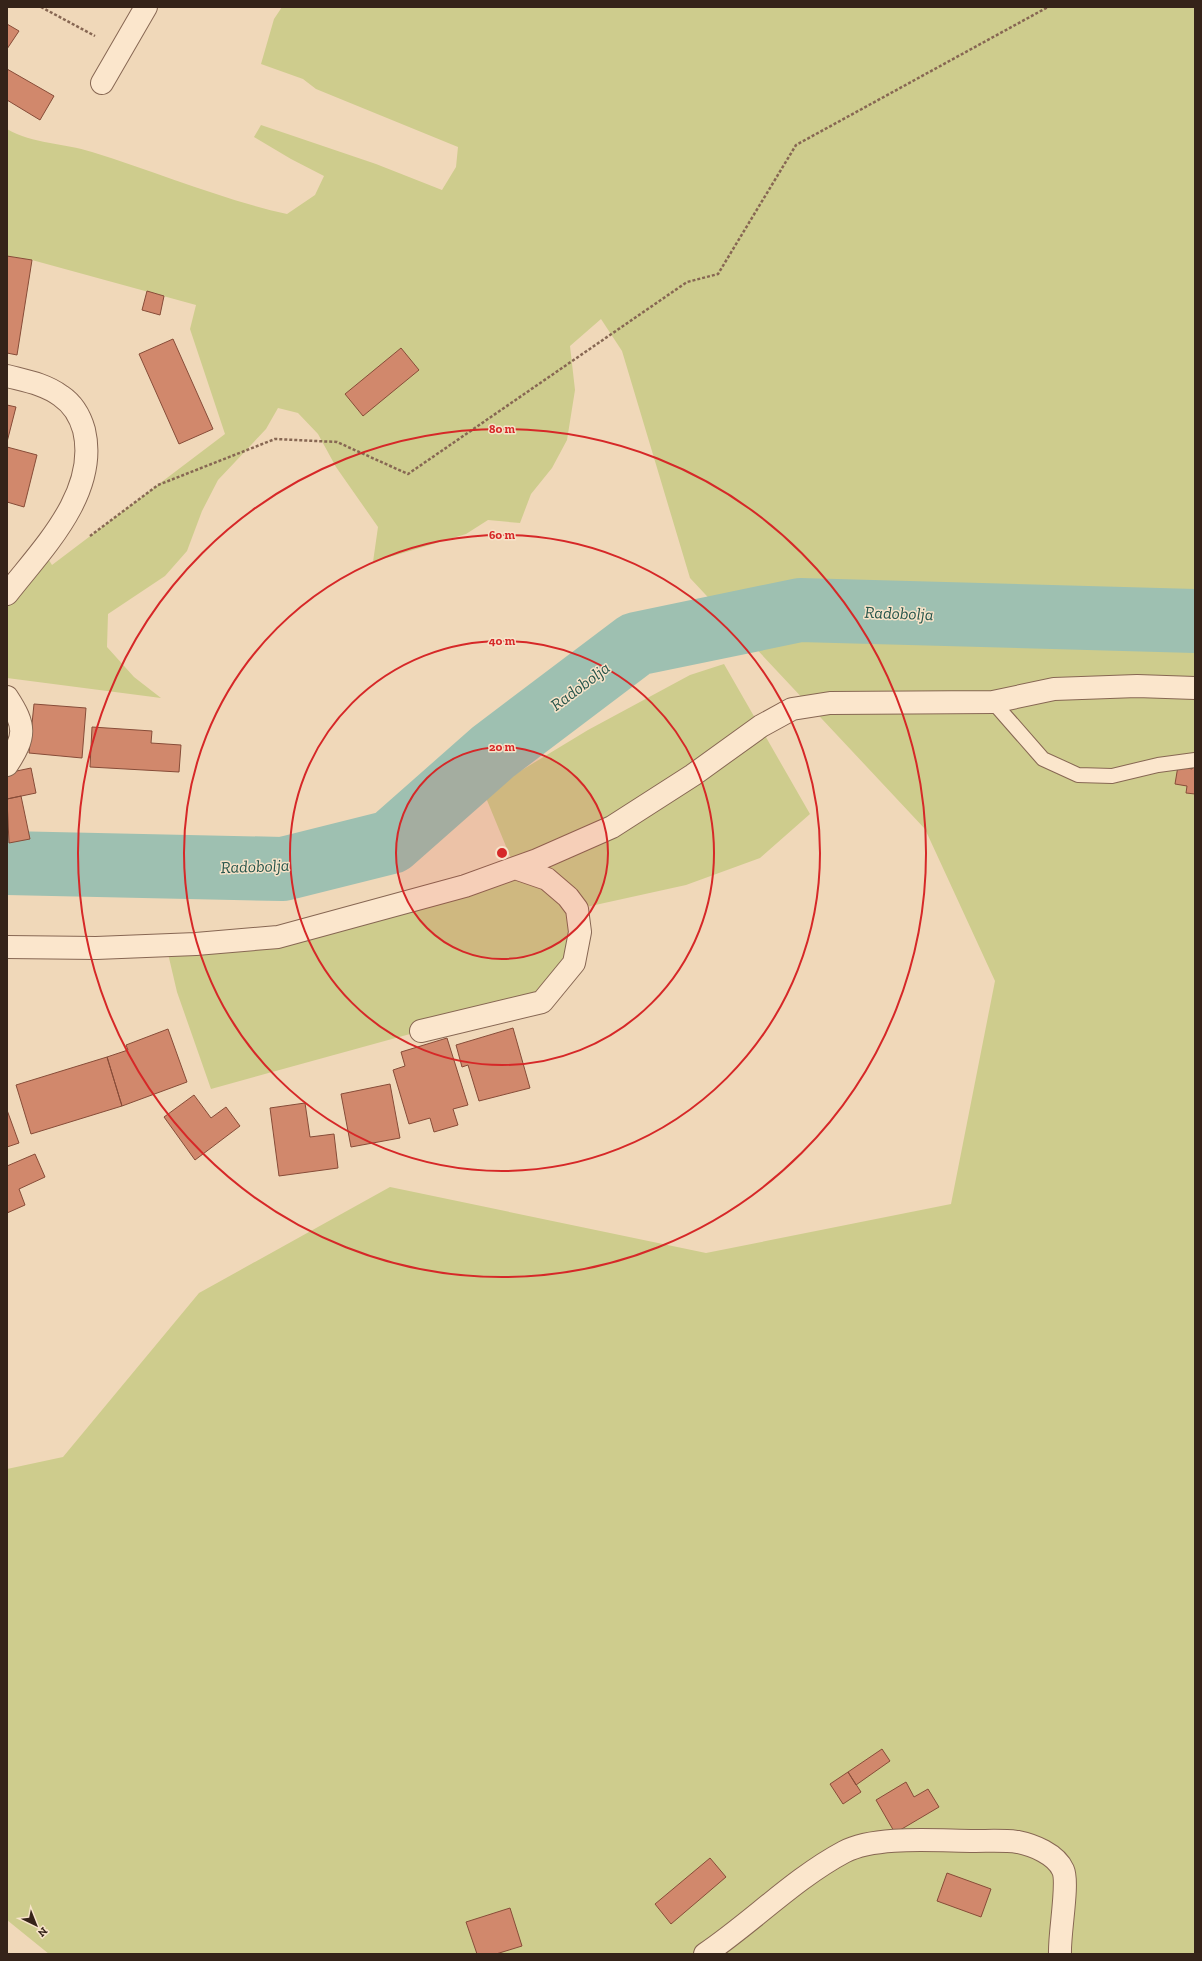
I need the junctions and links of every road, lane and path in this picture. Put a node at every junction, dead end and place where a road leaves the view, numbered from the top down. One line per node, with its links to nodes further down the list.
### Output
1 (41, 7): 4 (path)
2 (146, 7): 4 (street)
3 (1048, 7): 7 (path)
4 (122, 50): 5 (street)
5 (102, 83)
6 (7, 376): 8 (street)
7 (85, 539)
8 (7, 594)
9 (1195, 688): 11 (street)
10 (7, 697): 13 (street)
11 (993, 702): 12 (lane); 14 (street)
12 (1195, 760)
13 (7, 765)
14 (515, 868): 15 (street); 16 (street)
15 (7, 947)
16 (422, 1031)
17 (705, 1954): 18 (street)
18 (1060, 1954)

